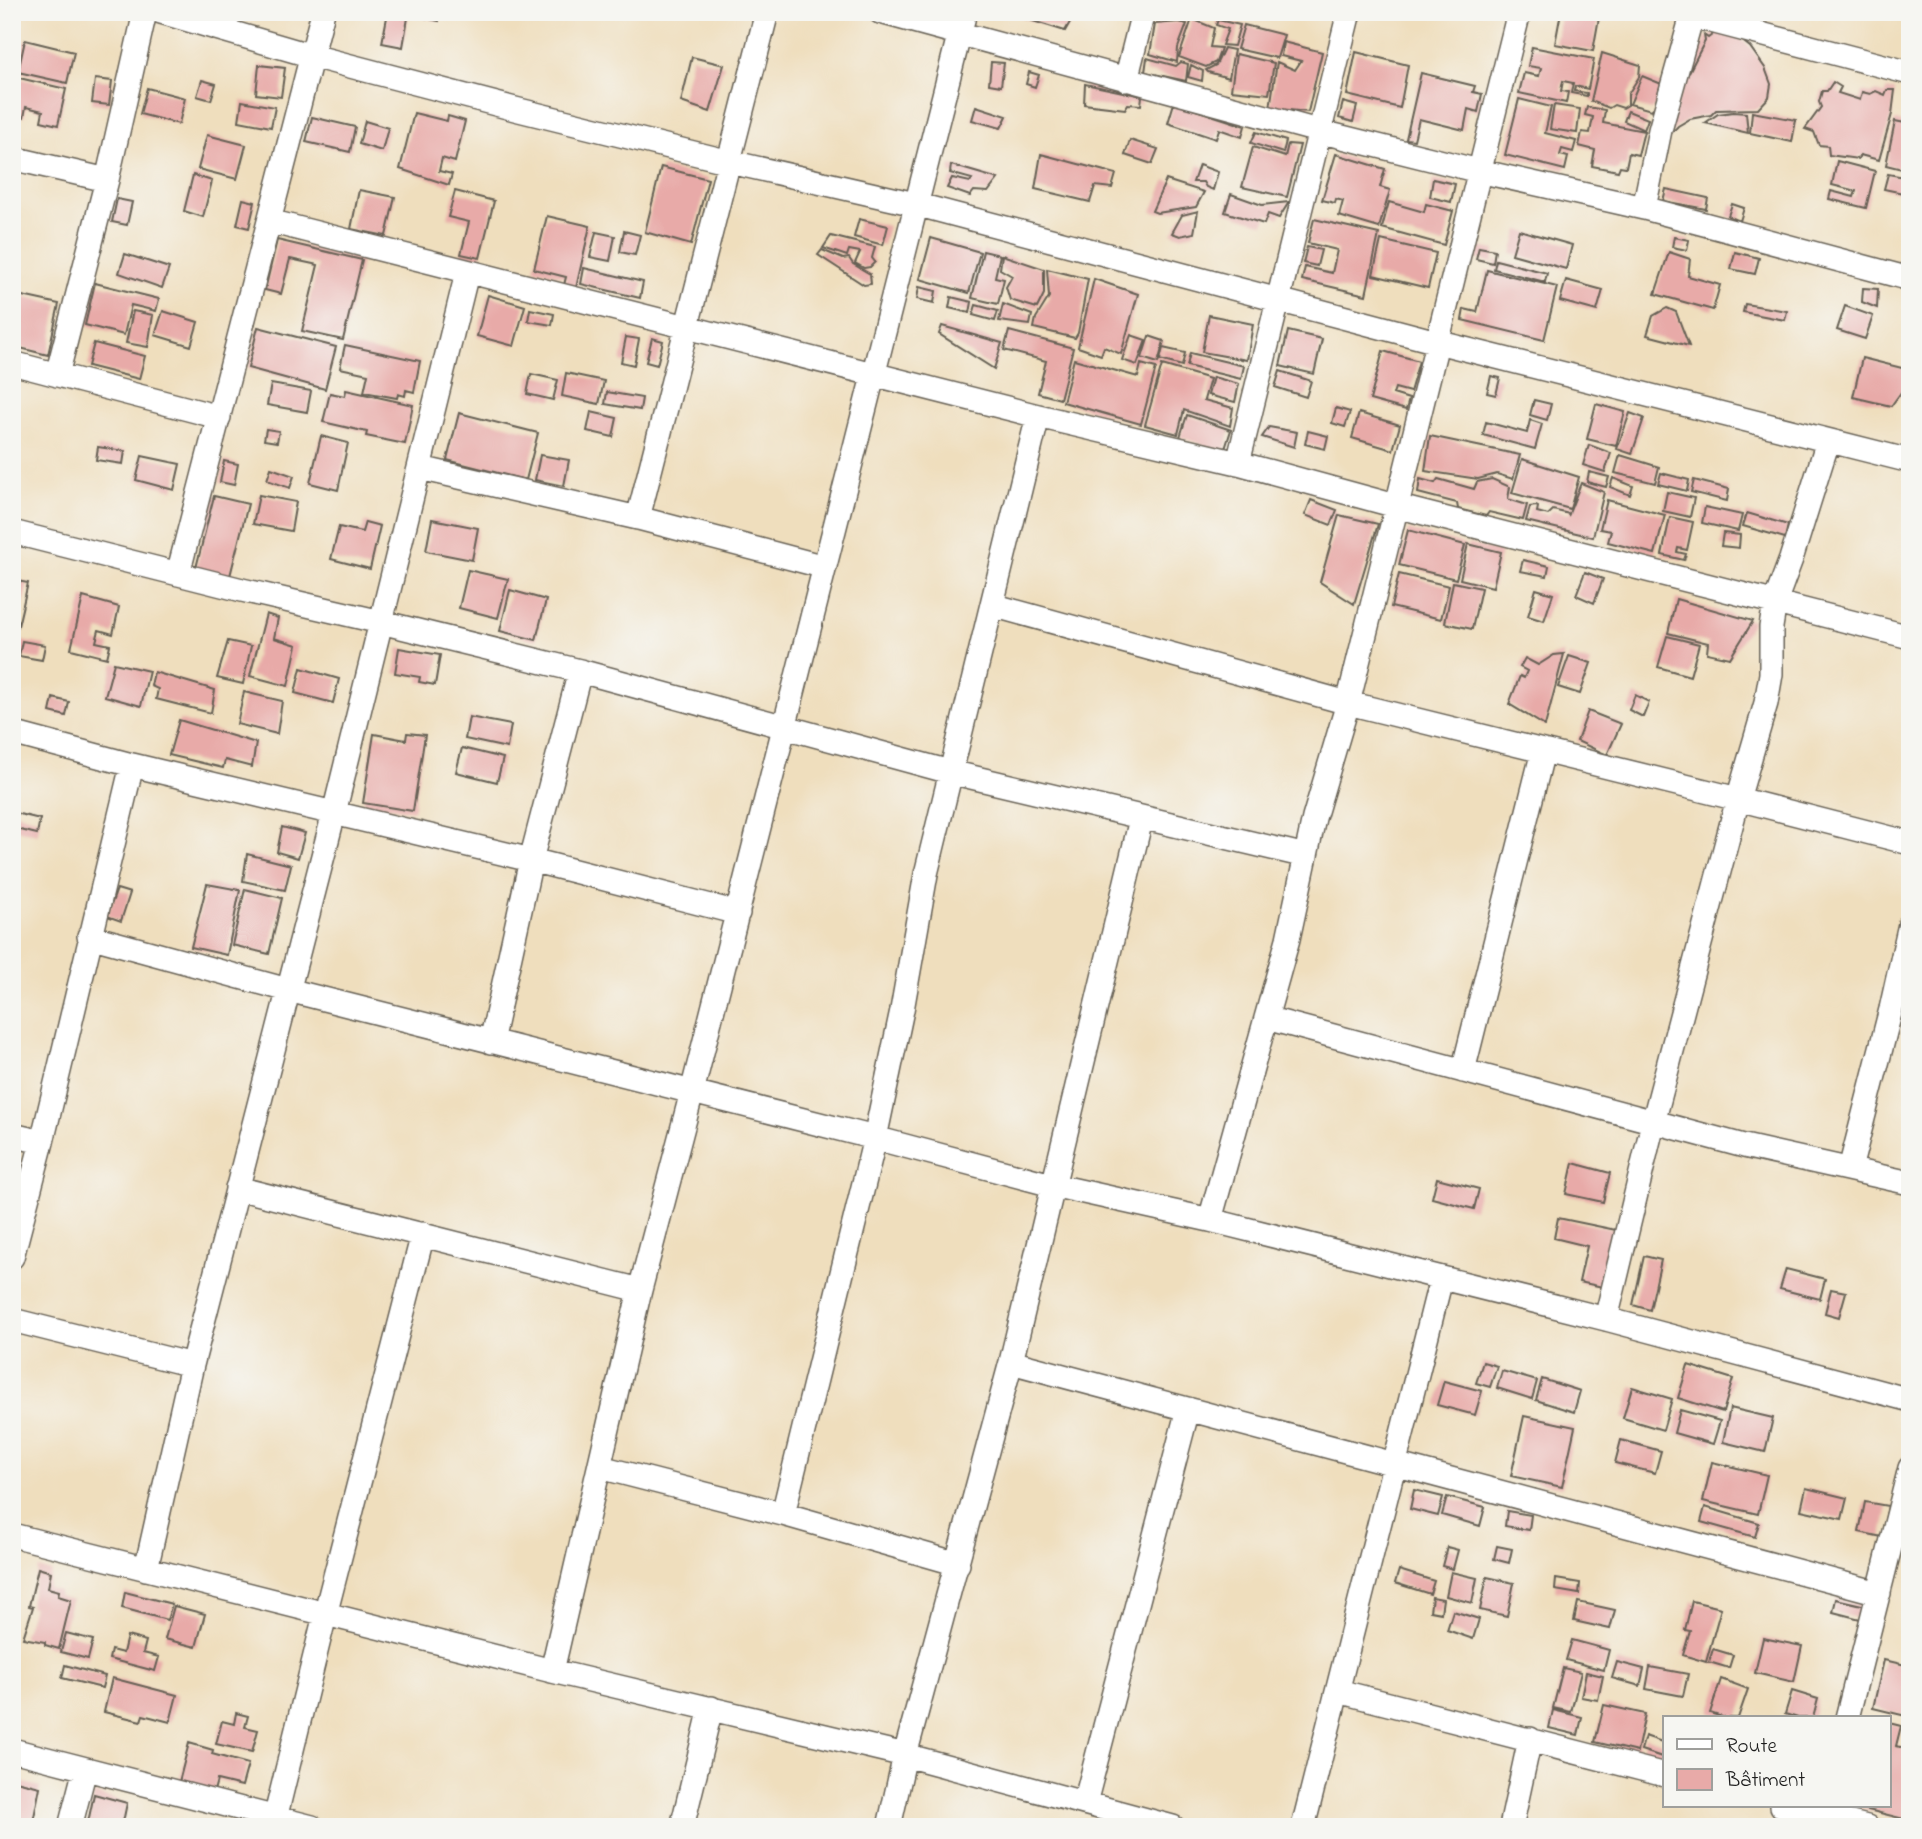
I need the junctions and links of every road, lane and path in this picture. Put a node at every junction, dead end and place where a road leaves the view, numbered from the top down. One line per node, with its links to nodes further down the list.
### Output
1 (145, 12): 18 (street)
2 (161, 12): 11 (street)
3 (323, 12): 11 (street)
4 (767, 12): 16 (street)
5 (880, 12): 10 (street)
6 (1143, 12): 13 (street)
7 (1349, 12): 14 (street)
8 (1519, 12): 17 (street)
9 (1693, 14): 12 (street); 20 (street)
10 (962, 23): 13 (street); 19 (street)
11 (312, 56): 16 (street); 21 (street)
12 (1910, 73)
13 (1126, 80): 14 (street)
14 (1318, 131): 17 (street); 24 (street)
15 (12, 158): 18 (street)
16 (730, 162): 19 (street); 25 (street)
17 (1479, 172): 20 (street); 26 (street)
18 (107, 180): 29 (street)
19 (915, 204): 24 (street); 28 (street)
20 (1644, 208): 23 (street)
21 (269, 221): 22 (street); 31 (street)
22 (467, 273): 25 (street); 35 (street)
23 (1910, 279)
24 (1279, 300): 26 (street); 34 (street)
25 (689, 326): 28 (street); 37 (street)
26 (1437, 342): 32 (street); 36 (street)
27 (12, 363): 29 (street)
28 (875, 373): 30 (street); 39 (street)
29 (57, 375): 31 (street)
30 (1038, 416): 34 (street); 42 (street)
31 (219, 417): 40 (street)
32 (1828, 441): 33 (street); 41 (street)
33 (1910, 461)
34 (1238, 463): 36 (street)
35 (419, 468): 37 (street); 43 (street)
36 (1396, 506): 41 (street); 46 (street)
37 (638, 519): 39 (street)
38 (12, 531): 40 (street)
39 (825, 567): 47 (street)
40 (178, 574): 43 (street)
41 (1775, 602): 44 (street); 52 (street)
42 (992, 605): 46 (street); 51 (street)
43 (381, 622): 45 (street); 53 (street)
44 (1910, 636)
45 (580, 671): 47 (street); 57 (street)
46 (1348, 703): 49 (street); 56 (street)
47 (784, 728): 51 (street); 58 (street)
48 (12, 733): 50 (street)
49 (1543, 751): 52 (street); 65 (street)
50 (132, 765): 53 (street); 60 (street)
51 (950, 772): 54 (street); 69 (street)
52 (1738, 799): 55 (street); 67 (street)
53 (334, 813): 57 (street); 61 (street)
54 (1141, 819): 56 (street); 73 (street)
55 (1910, 843)
56 (1306, 856): 63 (street)
57 (531, 860): 58 (street); 64 (street)
58 (738, 913): 66 (street)
59 (1910, 924): 62 (street)
60 (89, 936): 61 (street); 70 (street)
61 (288, 990): 64 (street); 74 (street)
62 (1900, 1012): 71 (street)
63 (1266, 1018): 65 (street); 75 (street)
64 (491, 1042): 66 (street)
65 (1463, 1071): 67 (street)
66 (692, 1092): 69 (street); 79 (street)
67 (1653, 1122): 71 (street); 80 (street)
68 (12, 1135): 70 (street)
69 (875, 1138): 73 (street); 89 (street)
70 (42, 1142): 77 (street)
71 (1850, 1169): 72 (street)
72 (1910, 1183)
73 (1052, 1185): 75 (street); 82 (street)
74 (237, 1188): 76 (street); 83 (street)
75 (1210, 1220): 78 (street)
76 (424, 1234): 79 (street); 94 (street)
77 (12, 1257)
78 (1441, 1279): 80 (street); 86 (street)
79 (640, 1290): 87 (street)
80 (1606, 1319): 84 (street)
81 (12, 1320): 83 (street)
82 (1011, 1362): 85 (street); 91 (street)
83 (192, 1365): 92 (street)
84 (1910, 1400)
85 (1188, 1409): 86 (street); 104 (street)
86 (1393, 1464): 93 (street); 96 (street)
87 (600, 1467): 89 (street); 95 (street)
88 (1910, 1468): 93 (street)
89 (783, 1514): 91 (street)
90 (12, 1535): 92 (street)
91 (958, 1564): 101 (street)
92 (146, 1569): 94 (street)
93 (1879, 1593): 98 (street)
94 (325, 1615): 95 (street); 107 (street)
95 (552, 1671): 97 (street)
96 (1338, 1691): 99 (street); 114 (street)
97 (710, 1708): 101 (street); 111 (street)
98 (1848, 1716)
99 (1530, 1739): 103 (street); 115 (street)
100 (12, 1750): 102 (street)
101 (905, 1755): 104 (street); 112 (street)
102 (85, 1769): 107 (street); 109 (street)
103 (1663, 1774)
104 (1085, 1803): 108 (street)
105 (1798, 1808): 106 (street)
106 (1823, 1811): 116 (street)
107 (275, 1822): 110 (street)
108 (1135, 1822): 113 (street)
109 (70, 1827)
110 (312, 1827)
111 (682, 1827)
112 (888, 1827)
113 (1173, 1827)
114 (1303, 1827)
115 (1511, 1827)
116 (1867, 1827)

